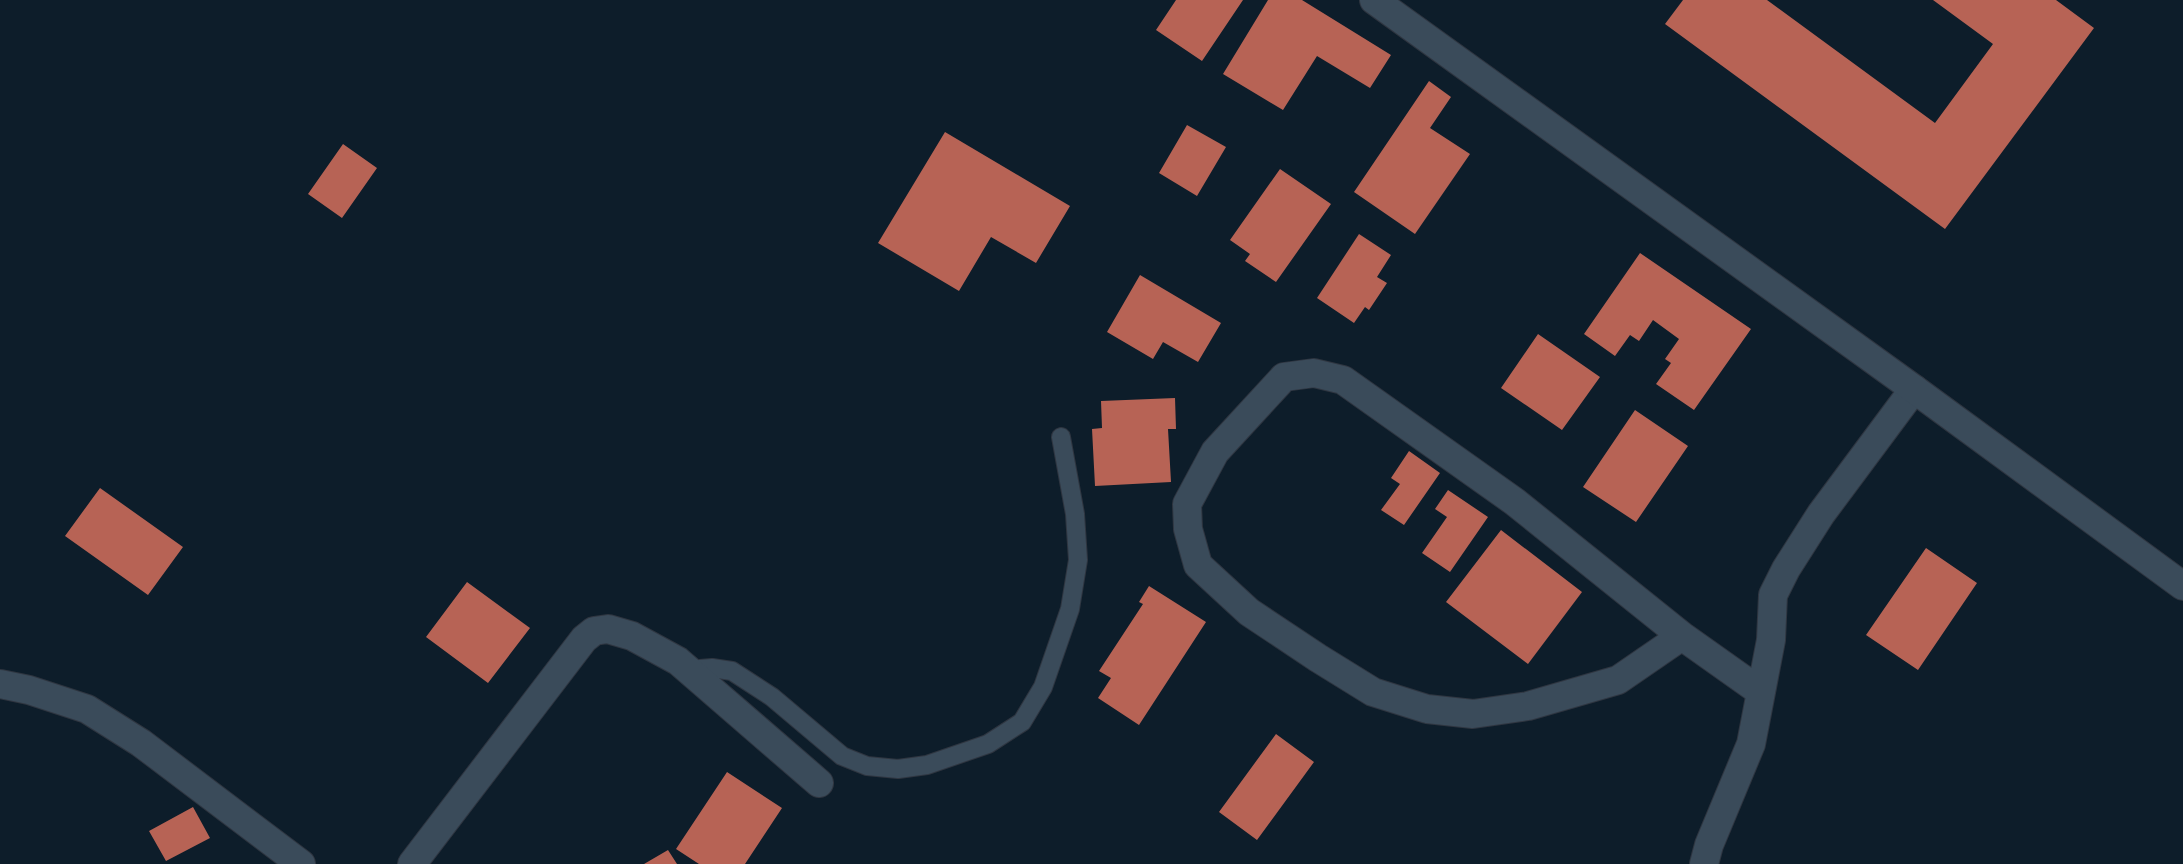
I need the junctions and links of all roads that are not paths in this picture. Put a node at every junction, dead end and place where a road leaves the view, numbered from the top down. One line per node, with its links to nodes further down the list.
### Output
1 (1374, 0): 2 (street)
2 (1914, 389): 4 (street); 8 (street)
3 (1061, 437): 6 (lane)
4 (2183, 586)
5 (1682, 636): 5 (street); 8 (street)
6 (688, 670): 9 (street); 11 (street)
7 (0, 684): 10 (street)
8 (1761, 692): 12 (street)
9 (819, 783)
10 (301, 864)
11 (412, 864)
12 (1704, 864)

